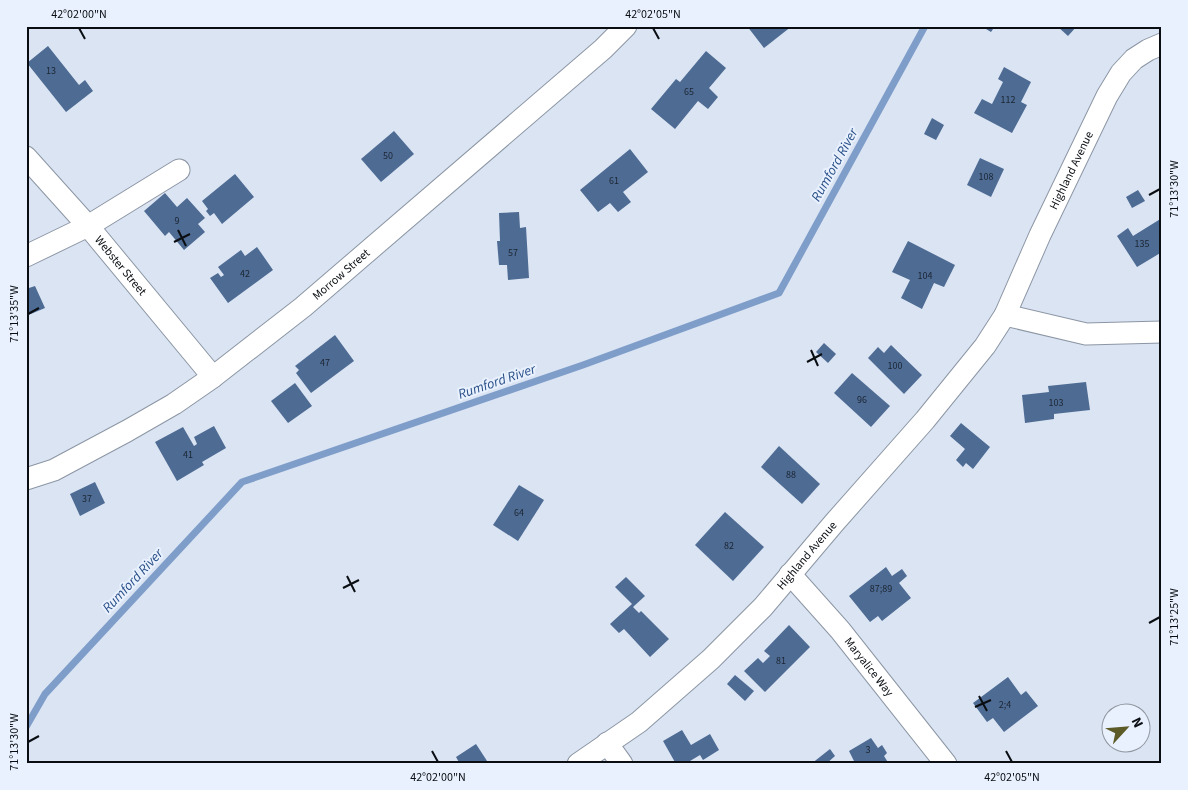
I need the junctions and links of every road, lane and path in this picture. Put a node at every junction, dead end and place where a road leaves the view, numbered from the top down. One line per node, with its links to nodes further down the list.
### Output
1 (626, 26): 9 (street, Morrow Street)
2 (1162, 44): 7 (street, Highland Avenue)
3 (26, 156): 5 (street, Webster Street)
4 (179, 170): 5 (street)
5 (88, 226): 6 (street); 9 (street, Webster Street)
6 (26, 256)
7 (1005, 315): 8 (street); 11 (street, Highland Avenue)
8 (1162, 332)
9 (213, 377): 10 (street, Morrow Street)
10 (26, 479)
11 (790, 574): 12 (street, Highland Avenue); 15 (street, Maryalice Way)
12 (607, 743): 13 (street, Highland Avenue); 14 (street)
13 (578, 764)
14 (622, 764)
15 (946, 764)

